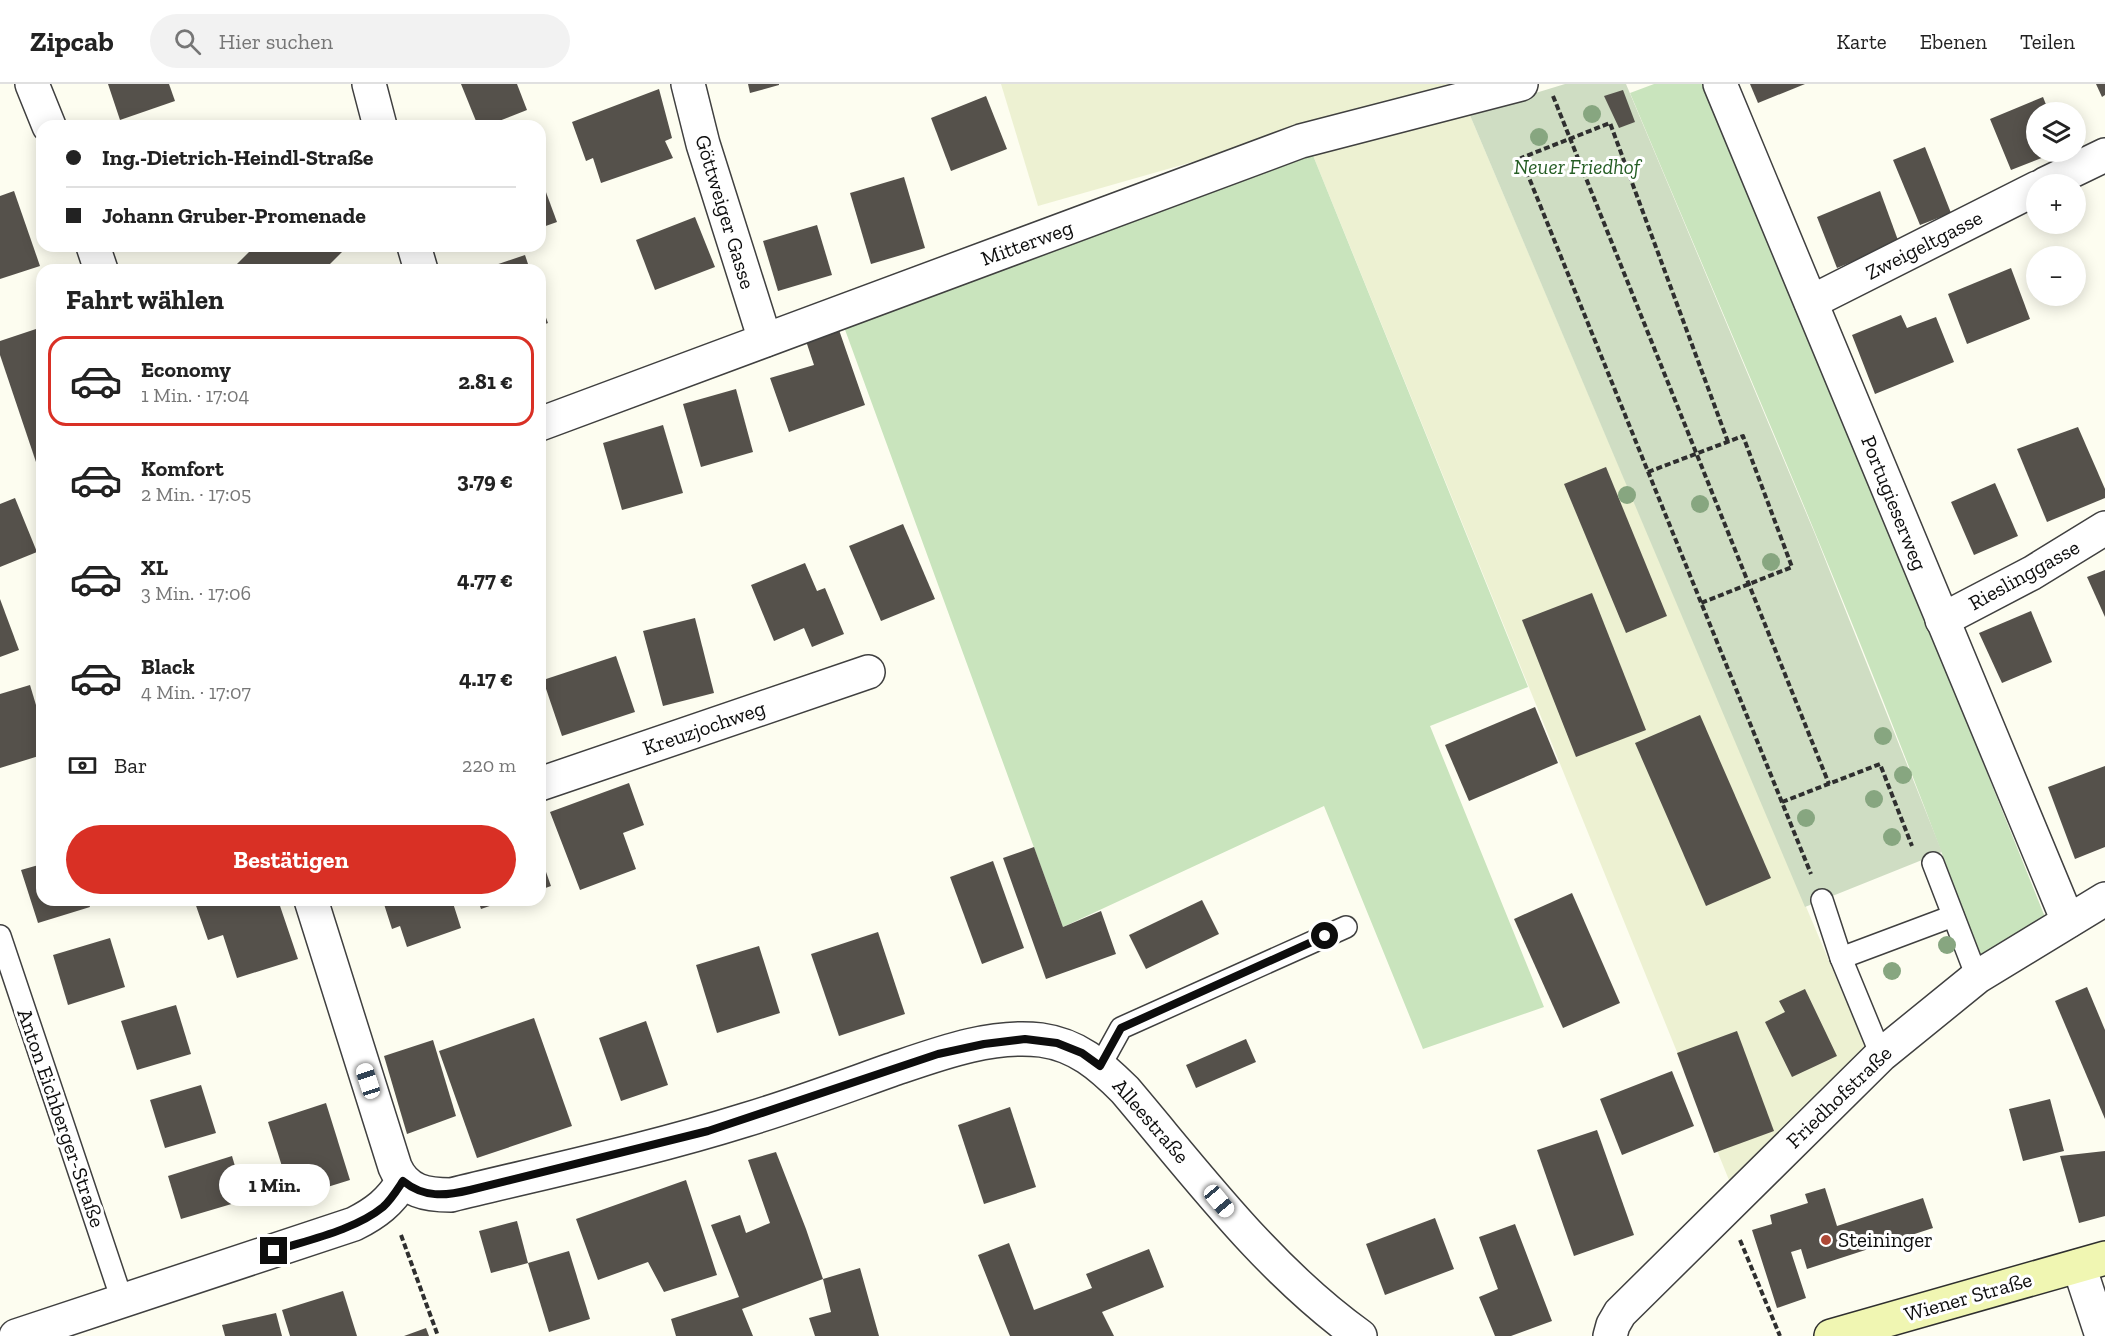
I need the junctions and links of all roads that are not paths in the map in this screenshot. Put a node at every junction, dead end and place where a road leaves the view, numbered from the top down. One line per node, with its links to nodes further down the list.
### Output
1 (32, 84): 6 (street)
2 (369, 84): 7 (street)
3 (688, 84): 12 (street, Göttweiger Gasse)
4 (1720, 84): 11 (street, Portugieserweg)
5 (1536, 86): 12 (street, Mitterweg)
6 (47, 120)
7 (378, 120)
8 (2105, 155): 9 (street)
9 (2066, 174)
10 (2026, 194): 11 (street, Zweigeltgasse)
11 (1811, 302): 15 (street, Portugieserweg)
12 (765, 340): 13 (street, Mitterweg)
13 (546, 422)
14 (2105, 528): 15 (street, Rieslinggasse)
15 (1942, 620): 23 (street, Portugieserweg)
16 (868, 672): 17 (street, Kreuzjochweg)
17 (546, 782)
18 (1924, 857): 22 (lane)
19 (2105, 899): 23 (street, Friedhofstraße)
20 (1822, 900): 26 (lane)
21 (312, 906): 30 (street)
22 (1953, 916): 26 (lane); 27 (lane)
23 (2068, 921): 27 (street, Friedhofstraße)
24 (1346, 927): 29 (lane)
25 (0, 936): 32 (lane, Anton Eichberger-Straße)
26 (1841, 958): 28 (lane)
27 (1977, 977): 28 (street, Friedhofstraße)
28 (1881, 1055): 35 (street, Friedhofstraße)
29 (1100, 1066): 30 (street, Alleestraße); 34 (street, Alleestraße)
30 (403, 1181): 32 (street)
31 (2092, 1262): 36 (main road, Wiener Straße); 37 (street)
32 (122, 1300): 33 (street)
33 (16, 1336)
34 (1360, 1336)
35 (1610, 1336)
36 (1830, 1336)
37 (2102, 1336)

